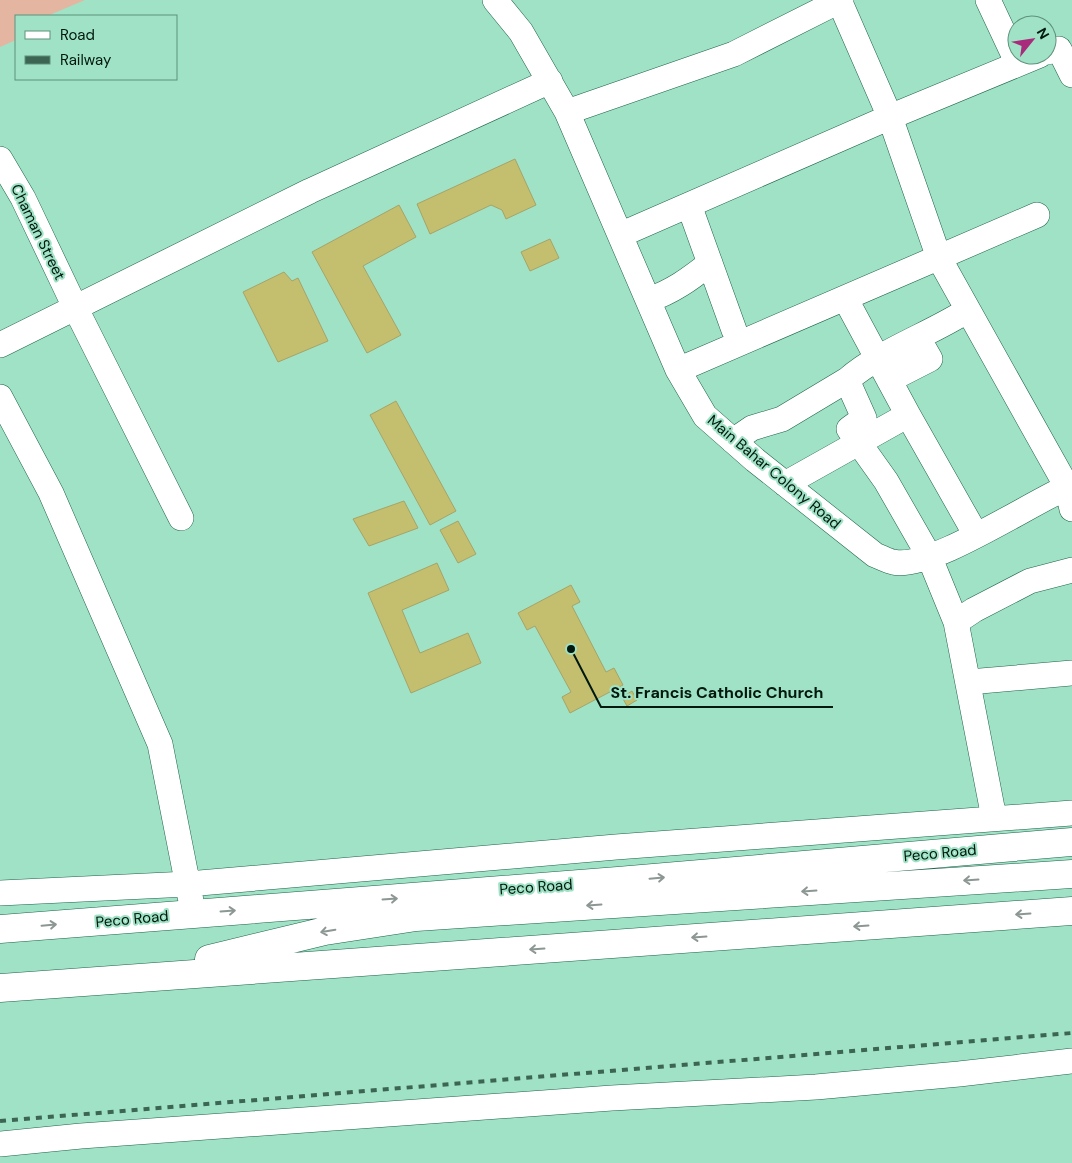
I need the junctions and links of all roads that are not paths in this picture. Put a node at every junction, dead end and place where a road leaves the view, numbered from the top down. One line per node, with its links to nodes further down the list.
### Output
1 (495, 0): 8 (street, Main Bahar Colony Road)
2 (840, 0): 9 (street); 10 (street)
3 (988, 0): 4 (street)
4 (1007, 27)
5 (1057, 50): 7 (street)
6 (1015, 65): 10 (street)
7 (1072, 75)
8 (550, 81): 9 (street, Main Bahar Colony Road); 19 (street)
9 (567, 112): 14 (street, Main Bahar Colony Road)
10 (890, 118): 12 (street); 15 (street)
11 (0, 159): 19 (street, Chaman Street)
12 (689, 205): 14 (street); 16 (street)
13 (1038, 215): 15 (street)
14 (620, 235): 18 (street, Main Bahar Colony Road)
15 (939, 258): 17 (street); 20 (street)
16 (710, 263): 18 (street); 21 (street)
17 (846, 298): 23 (street); 24 (street)
18 (648, 300): 24 (street, Main Bahar Colony Road)
19 (75, 307): 22 (street); 32 (street, Chaman Street)
20 (968, 310): 23 (street); 31 (street)
21 (734, 330)
22 (0, 345)
23 (884, 369): 25 (street); 27 (street)
24 (678, 370): 28 (street, Main Bahar Colony Road)
25 (847, 380): 28 (street); 29 (street)
26 (0, 396): 45 (street)
27 (908, 415): 29 (street); 33 (street)
28 (733, 440): 30 (street, Main Bahar Colony Road)
29 (859, 443): 30 (street); 34 (street)
30 (785, 484): 34 (street, Main Bahar Colony Road)
31 (1070, 494): 33 (street, Main Bahar Colony Road)
32 (181, 518)
33 (976, 535): 34 (street, Main Bahar Colony Road)
34 (928, 556): 36 (street)
35 (1072, 570): 36 (street)
36 (956, 622): 38 (street)
37 (1072, 673): 38 (street)
38 (969, 682): 40 (street)
39 (1072, 812): 40 (street)
40 (994, 818): 42 (street)
41 (1072, 842): 44 (main road, Peco Road, one-way to 41)
42 (616, 847): 44 (street); 45 (street)
43 (1072, 874): 50 (main road, one-way to 50)
44 (618, 881): 48 (main road, Peco Road, one-way to 44)
45 (188, 884): 46 (street); 48 (street)
46 (0, 893)
47 (1072, 911): 50 (main road, one-way to 50)
48 (194, 914): 49 (main road, Peco Road, one-way to 48)
49 (0, 929)
50 (136, 978): 51 (main road)
51 (0, 988)
52 (1072, 1061): 53 (street)
53 (0, 1144)

